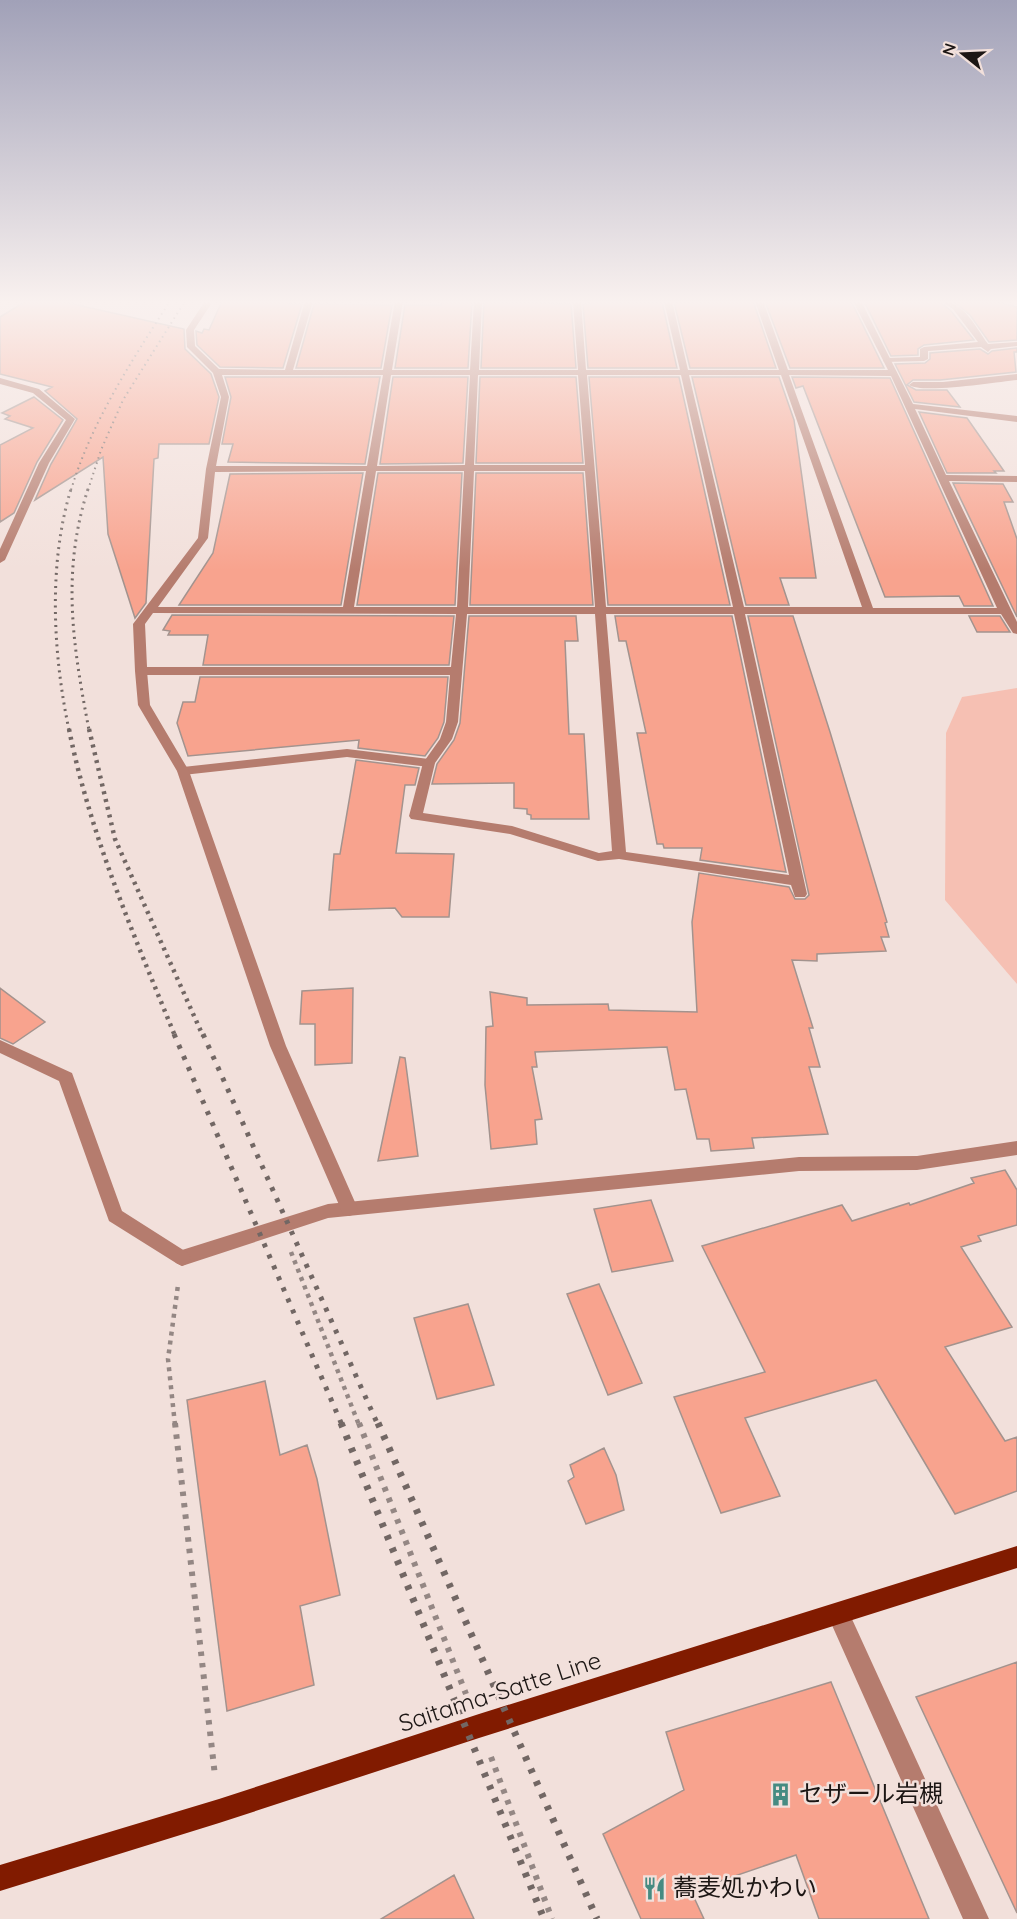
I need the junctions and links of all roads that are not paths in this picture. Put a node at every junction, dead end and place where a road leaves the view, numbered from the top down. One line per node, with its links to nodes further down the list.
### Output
1 (34, 391): 17 (street)
2 (223, 391): 12 (street)
3 (386, 391): 13 (street)
4 (472, 391): 14 (street)
5 (583, 391): 11 (street)
6 (690, 391): 22 (street)
7 (792, 391): 23 (street)
8 (903, 391): 9 (street)
9 (910, 406): 10 (street); 15 (street)
10 (1017, 419)
11 (590, 468): 14 (street); 21 (street)
12 (211, 469): 13 (street); 18 (street)
13 (372, 469): 14 (street); 19 (street)
14 (469, 469): 20 (street)
15 (943, 478): 16 (street); 24 (street)
16 (1017, 479)
17 (0, 560)
18 (151, 610): 19 (street); 26 (street)
19 (348, 610): 20 (street)
20 (462, 610): 21 (street); 27 (street)
21 (602, 610): 22 (street); 30 (street)
22 (739, 610): 23 (street); 31 (street)
23 (868, 610): 24 (street)
24 (1004, 611): 25 (street)
25 (1017, 631)
26 (141, 671): 27 (street); 29 (street)
27 (457, 671): 28 (street)
28 (429, 763): 29 (street); 30 (street)
29 (183, 771): 35 (street)
30 (619, 855): 31 (street)
31 (797, 881): 32 (street)
32 (800, 894)
33 (0, 1046): 35 (street)
34 (1017, 1148): 35 (street)
35 (349, 1209)
36 (1017, 1557): 37 (main road, Saitama-Satte Line)
37 (838, 1614): 38 (main road, Saitama-Satte Line); 39 (street)
38 (0, 1878)
39 (976, 1919)

